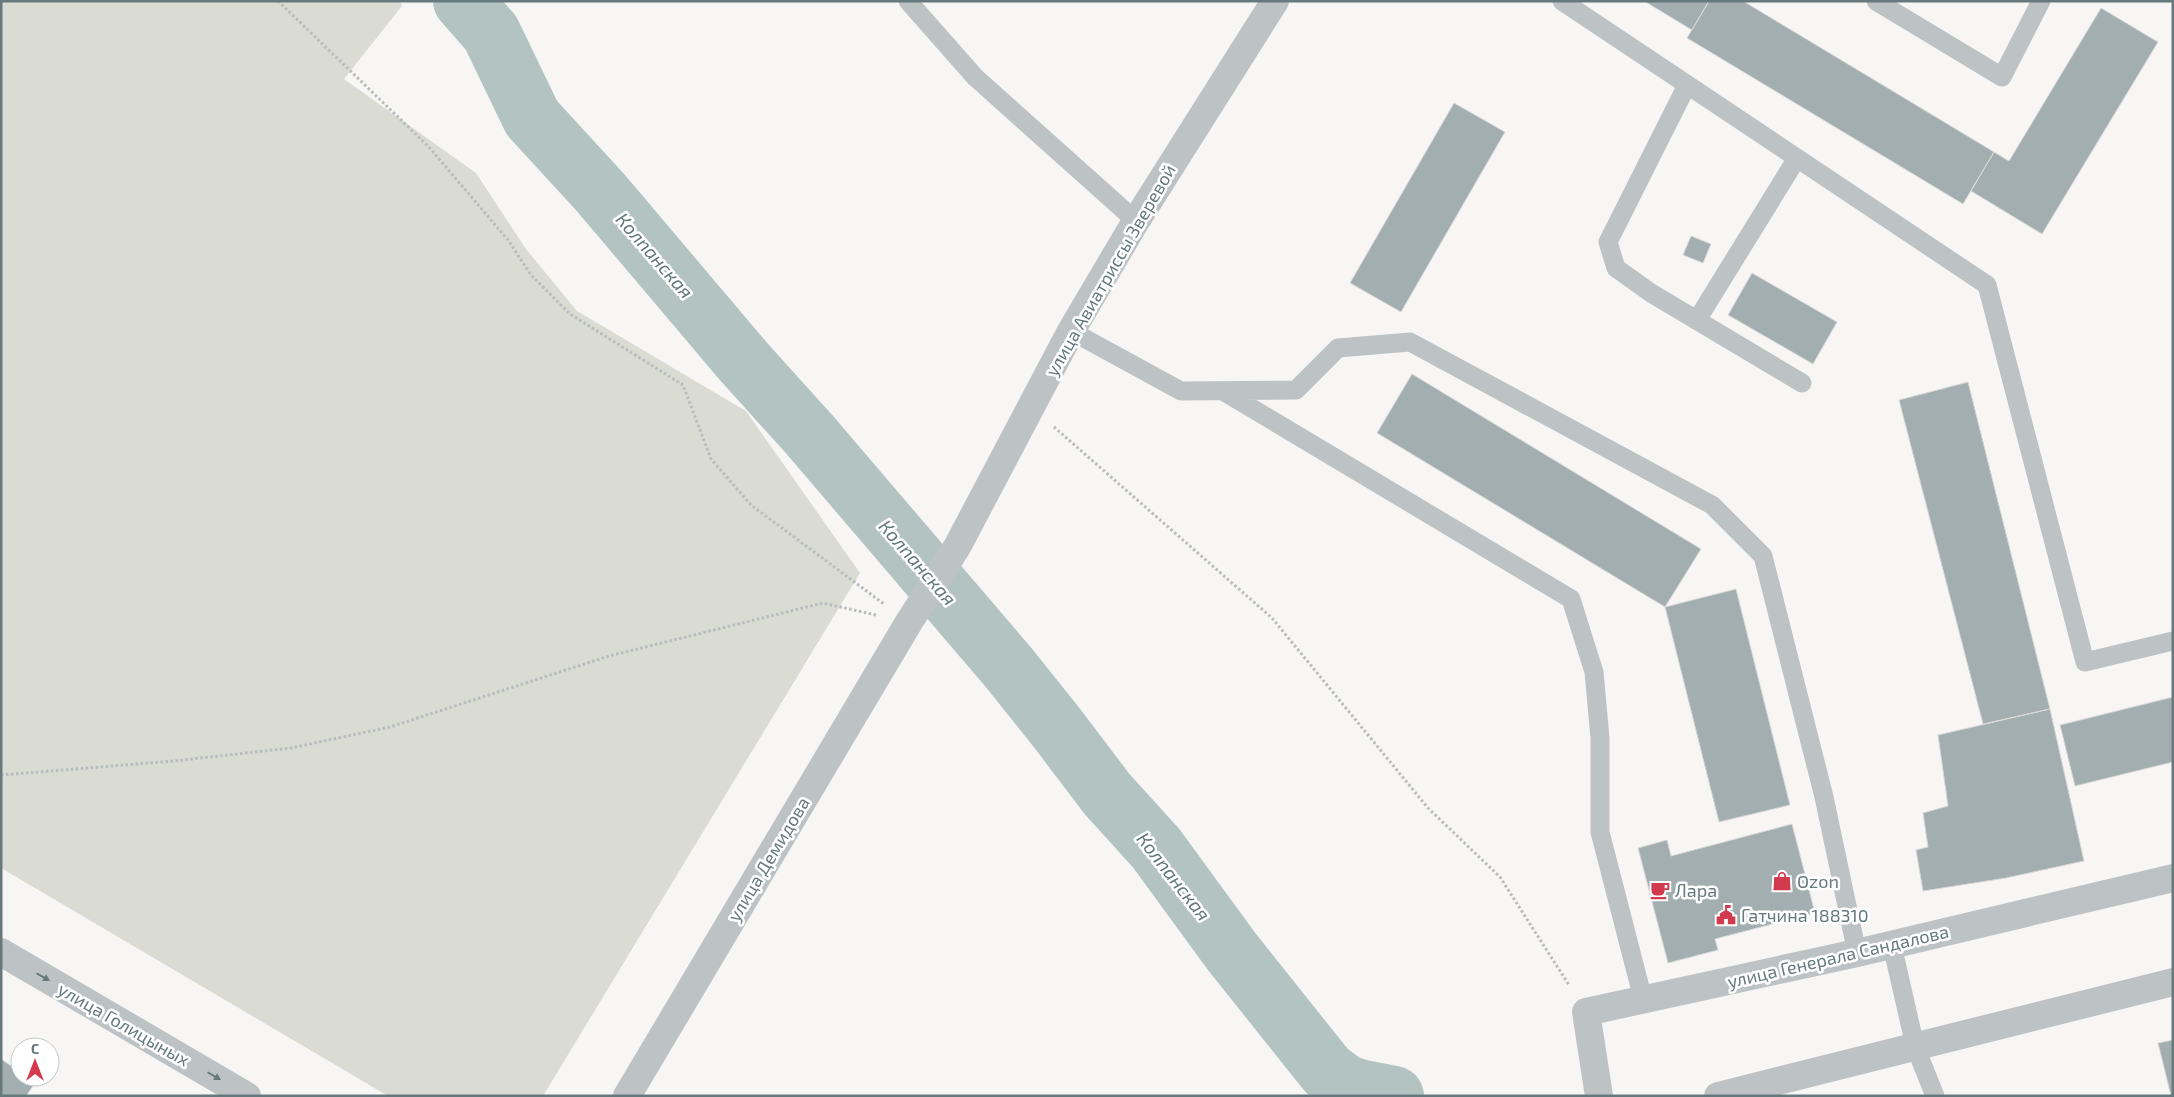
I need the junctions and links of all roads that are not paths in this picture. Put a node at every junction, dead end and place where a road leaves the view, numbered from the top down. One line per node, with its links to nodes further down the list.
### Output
1 (908, 1): 8 (lane)
2 (1276, 1): 8 (street, улица Авиатриссы Зверевой)
3 (1562, 1): 6 (lane)
4 (1876, 1): 5 (lane)
5 (2041, 1)
6 (1687, 85): 7 (lane); 9 (lane)
7 (1797, 158): 9 (lane); 14 (lane)
8 (1136, 221): 10 (street, улица Авиатриссы Зверевой)
9 (1697, 320): 11 (lane)
10 (1071, 331): 12 (lane); 13 (street, улица Авиатриссы Зверевой)
11 (1802, 383)
12 (1223, 391): 18 (lane); 20 (lane)
13 (957, 547): 24 (street, улица Демидова)
14 (2173, 641)
15 (2173, 878): 16 (street, улица Генерала Сандалова)
16 (1892, 945): 18 (street, улица Генерала Сандалова); 21 (lane)
17 (1, 952): 23 (street, улица Голицыных, one-way to 23)
18 (1857, 953): 20 (street, улица Генерала Сандалова)
19 (2173, 982): 21 (street)
20 (1643, 1000): 25 (street, улица Генерала Сандалова)
21 (1915, 1046): 22 (street); 27 (lane)
22 (1778, 1089): 26 (street)
23 (247, 1096)
24 (627, 1096)
25 (1599, 1096)
26 (1718, 1096)
27 (1935, 1096)

